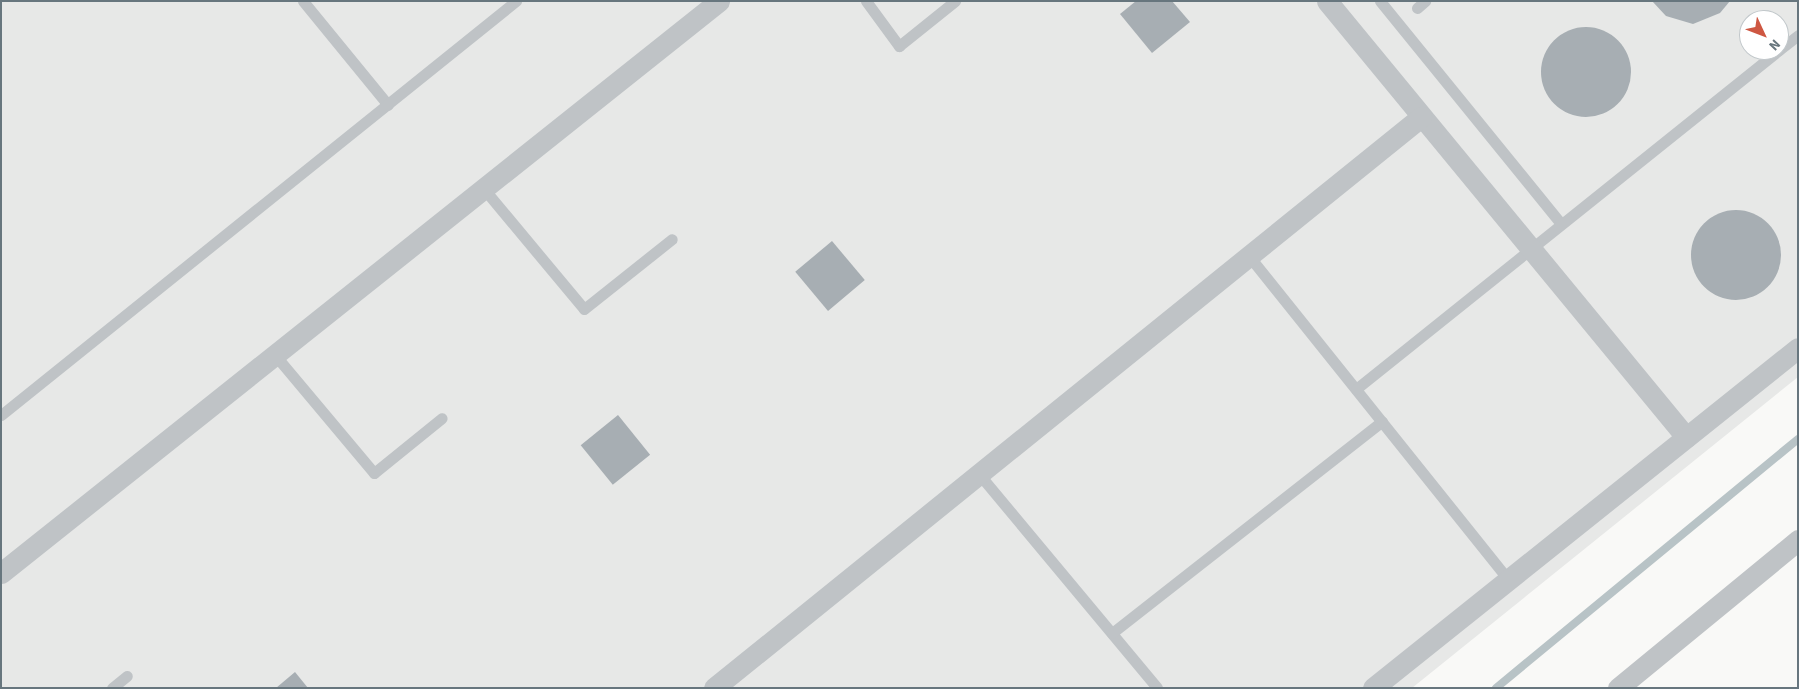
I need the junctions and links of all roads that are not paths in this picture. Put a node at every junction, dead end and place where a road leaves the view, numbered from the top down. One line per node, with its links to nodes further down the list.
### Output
1 (303, 1): 9 (lane)
2 (516, 1): 9 (lane)
3 (719, 1): 11 (street)
4 (866, 1): 5 (lane)
5 (955, 1)
6 (1327, 1): 10 (street)
7 (1380, 1): 12 (lane)
8 (1766, 60): 12 (lane)
9 (388, 105): 19 (lane)
10 (1421, 117): 14 (street); 15 (street)
11 (484, 189): 13 (lane); 17 (street)
12 (1561, 224): 14 (lane)
13 (672, 239)
14 (1531, 248): 18 (lane); 22 (street)
15 (1249, 256): 18 (lane); 23 (street)
16 (1798, 348): 22 (street)
17 (275, 355): 20 (lane); 25 (street)
18 (1356, 389): 21 (lane)
19 (1, 416)
20 (442, 418)
21 (1382, 421): 26 (lane); 27 (lane)
22 (1686, 437): 26 (street)
23 (979, 474): 27 (lane); 30 (street)
24 (1798, 540): 33 (street)
25 (1, 573)
26 (1509, 580): 32 (street)
27 (1112, 633): 31 (lane)
28 (127, 676): 29 (lane)
29 (112, 688)
30 (714, 688)
31 (1156, 688)
32 (1373, 688)
33 (1618, 688)

